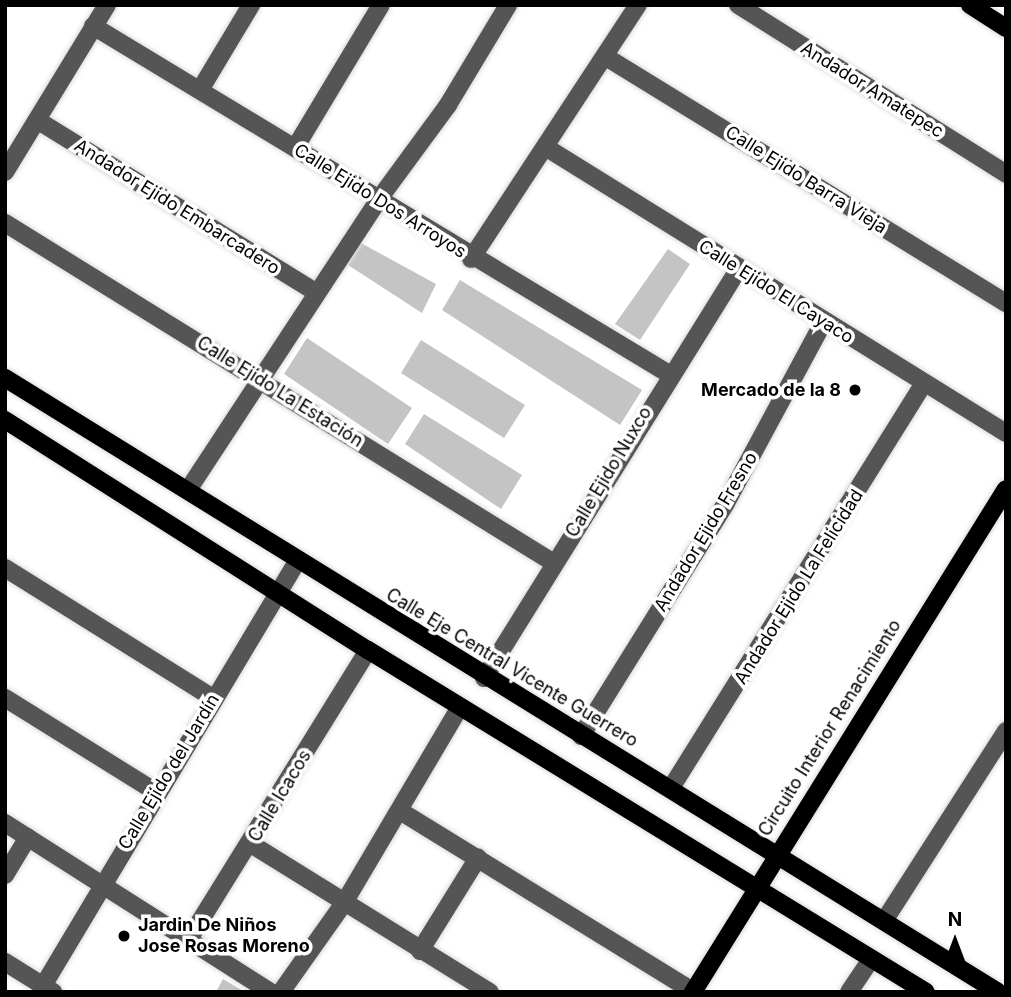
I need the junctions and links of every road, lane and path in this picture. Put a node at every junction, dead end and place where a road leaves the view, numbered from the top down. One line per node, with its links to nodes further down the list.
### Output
1 (107, 5): 8 (street)
2 (251, 5): 11 (street)
3 (381, 5): 13 (street)
4 (508, 5): 17 (street)
5 (638, 5): 10 (street)
6 (738, 5): 16 (street, Andador Amatepec)
7 (970, 5): 9 (main road)
8 (93, 26): 11 (street, Calle Ejido Dos Arroyos); 12 (street)
9 (1006, 28)
10 (606, 57): 14 (street); 22 (street, Calle Ejido Barra Vieja)
11 (200, 90): 13 (street, Calle Ejido Dos Arroyos)
12 (37, 120): 15 (street); 21 (street, Andador Ejido Embarcadero)
13 (295, 148): 17 (street, Calle Ejido Dos Arroyos)
14 (547, 148): 19 (street); 20 (street, Calle Ejido El Cayaco)
15 (5, 172)
16 (1006, 174)
17 (379, 199): 19 (street, Calle Ejido Dos Arroyos); 21 (street)
18 (5, 223): 26 (street, Calle Ejido La Estación)
19 (471, 259): 24 (street, Calle Ejido Dos Arroyos)
20 (738, 269): 23 (street, Calle Ejido El Cayaco); 24 (street, Calle Ejido Nuxco)
21 (317, 293): 26 (street)
22 (1006, 303)
23 (823, 323): 27 (street, Calle Ejido El Cayaco); 42 (street, Andador Ejido Fresno)
24 (668, 374): 33 (street, Calle Ejido Nuxco)
25 (5, 378): 31 (main road, Calle Eje Central Vicente Guerrero)
26 (261, 379): 31 (street); 33 (street, Calle Ejido La Estación)
27 (923, 384): 29 (street, Calle Ejido El Cayaco); 43 (street, Andador Ejido La Felicidad)
28 (5, 420): 35 (main road)
29 (1006, 433)
30 (1006, 489): 49 (main road, Circuito Interior Renacimiento)
31 (188, 490): 32 (main road, Calle Eje Central Vicente Guerrero)
32 (298, 560): 35 (street, Calle Ejido del Jardín); 37 (main road, Calle Eje Central Vicente Guerrero)
33 (554, 563): 37 (street, Calle Ejido Nuxco)
34 (5, 568): 39 (street)
35 (278, 592): 36 (main road); 39 (street, Calle Ejido del Jardín)
36 (368, 650): 40 (main road); 48 (street, Calle Icacos)
37 (484, 678): 42 (main road, Calle Eje Central Vicente Guerrero)
38 (5, 698): 44 (street)
39 (213, 698): 44 (street, Calle Ejido del Jardín)
40 (460, 706): 45 (street); 53 (main road)
41 (1006, 731): 55 (street)
42 (582, 736): 43 (main road, Calle Eje Central Vicente Guerrero)
43 (671, 788): 49 (main road, Calle Eje Central Vicente Guerrero)
44 (156, 792): 52 (street, Calle Ejido del Jardín)
45 (400, 811): 50 (street); 54 (street)
46 (5, 823): 47 (street)
47 (28, 837): 51 (street); 52 (street)
48 (251, 844): 54 (street); 56 (street, Calle Icacos)
49 (776, 854): 53 (main road, Circuito Interior Renacimiento); 55 (main road, Calle Eje Central Vicente Guerrero)
50 (478, 858): 57 (street); 61 (street)
51 (5, 874)
52 (103, 882): 56 (street); 60 (street, Calle Ejido del Jardín)
53 (755, 887): 58 (main road); 61 (main road, Circuito Interior Renacimiento)
54 (344, 903): 57 (street); 63 (street)
55 (884, 921): 67 (main road, Calle Eje Central Vicente Guerrero)
56 (188, 939): 62 (street)
57 (420, 951): 64 (street)
58 (871, 959): 65 (street); 66 (main road)
59 (5, 962): 60 (street)
60 (48, 989)
61 (693, 991)
62 (271, 992)
63 (281, 992)
64 (490, 992)
65 (849, 992)
66 (926, 992)
67 (998, 992)

